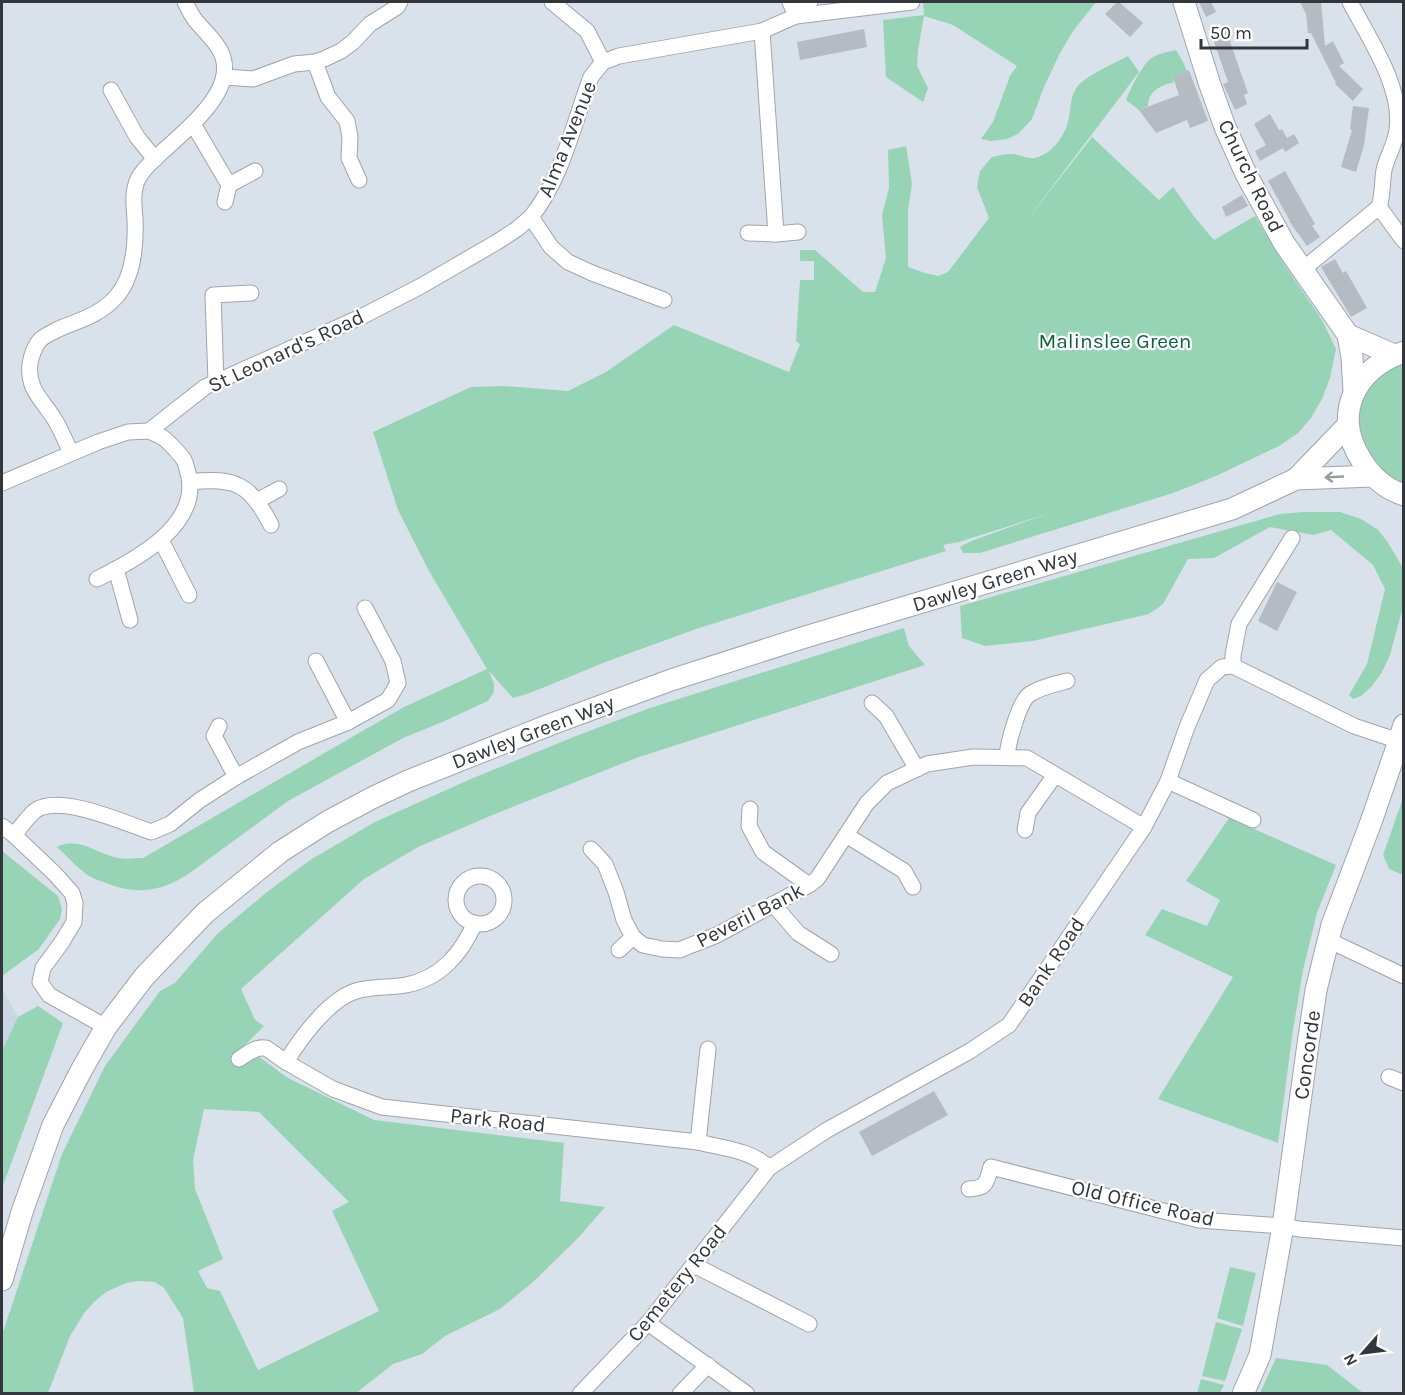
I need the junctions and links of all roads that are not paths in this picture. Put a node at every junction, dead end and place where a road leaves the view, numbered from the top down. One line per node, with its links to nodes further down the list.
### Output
1 (184, 2): 13 (street)
2 (400, 2): 11 (street)
3 (552, 2): 12 (street)
4 (790, 2): 9 (street)
5 (810, 2): 9 (street, Alma Avenue)
6 (912, 2): 9 (street, Alma Avenue)
7 (1184, 2): 27 (main road, Church Road)
8 (1350, 2): 21 (street)
9 (796, 16): 10 (street, Alma Avenue)
10 (762, 31): 12 (street, Alma Avenue); 25 (street)
11 (315, 62): 13 (street); 18 (street)
12 (603, 62): 22 (street, Alma Avenue)
13 (224, 76): 15 (street)
14 (111, 90): 16 (street)
15 (193, 124): 16 (street); 19 (street)
16 (155, 159): 36 (street)
17 (255, 171): 19 (street)
18 (359, 180)
19 (229, 185): 20 (street)
20 (225, 202)
21 (1379, 207): 26 (street); 27 (street)
22 (531, 217): 29 (street, Alma Avenue); 32 (street, St Leonard's Road)
23 (798, 232): 25 (street)
24 (748, 233): 25 (street)
25 (776, 234)
26 (1404, 241)
27 (1302, 270): 30 (main road, Church Road)
28 (250, 293): 32 (street)
29 (664, 300)
30 (1348, 335): 31 (main road); 33 (main road, Church Road)
31 (1399, 353): 33 (main road)
32 (216, 382): 35 (street, St Leonard's Road)
33 (1354, 391): 34 (main road)
34 (1348, 425): 37 (main road); 38 (main road, Dawley Green Way)
35 (149, 431): 36 (street); 39 (street)
36 (71, 453): 40 (street)
37 (1372, 476): 38 (main road, Dawley Green Way, one-way to 38); 42 (main road)
38 (1296, 479): 80 (main road, Dawley Green Way)
39 (190, 482): 43 (street); 46 (street)
40 (2, 483)
41 (279, 489): 43 (street)
42 (1402, 497)
43 (257, 501): 44 (street)
44 (271, 525)
45 (1292, 538): 53 (street)
46 (161, 540): 47 (street); 49 (street)
47 (116, 570): 48 (street); 51 (street)
48 (96, 579)
49 (189, 594)
50 (365, 608): 56 (street)
51 (130, 620)
52 (316, 661): 56 (street)
53 (1233, 666): 58 (street); 63 (street, Bank Road)
54 (1067, 681): 59 (street)
55 (872, 703): 60 (street)
56 (348, 722): 62 (street)
57 (219, 726): 62 (street)
58 (1401, 733): 76 (main road, Concorde)
59 (1007, 757): 60 (street, Peveril Bank); 61 (street, Peveril Bank)
60 (917, 769): 69 (street, Peveril Bank)
61 (1055, 774): 66 (street, Peveril Bank); 68 (street)
62 (236, 777): 67 (street)
63 (1168, 781): 65 (street); 66 (street, Bank Road)
64 (750, 809): 71 (street)
65 (1253, 820)
66 (1143, 827): 85 (street, Bank Road)
67 (8, 830): 80 (street)
68 (1025, 830)
69 (846, 835): 71 (street, Peveril Bank); 72 (street)
70 (591, 849): 75 (street)
71 (809, 885): 73 (street, Peveril Bank)
72 (913, 886)
73 (773, 904): 75 (street, Peveril Bank); 78 (street)
74 (476, 923): 83 (street)
75 (633, 937): 77 (street)
76 (1328, 940): 79 (street); 87 (main road, Concorde)
77 (619, 950)
78 (831, 954)
79 (1404, 976)
80 (106, 1027): 90 (main road, Dawley Green Way)
81 (708, 1049): 84 (street)
82 (239, 1059): 83 (street, Park Road)
83 (286, 1062): 84 (street, Park Road)
84 (698, 1142): 85 (street, Park Road)
85 (769, 1168): 89 (street, Cemetery Road)
86 (969, 1189): 87 (street, Old Office Road)
87 (1283, 1226): 88 (street, Old Office Road); 97 (main road, Concorde)
88 (1404, 1238)
89 (694, 1265): 91 (street, Cemetery Road); 92 (street)
90 (2, 1280)
91 (648, 1323): 93 (street); 94 (street, Cemetery Road)
92 (809, 1324)
93 (708, 1365): 95 (street); 96 (street)
94 (580, 1394)
95 (680, 1394)
96 (747, 1394)
97 (1243, 1394)

